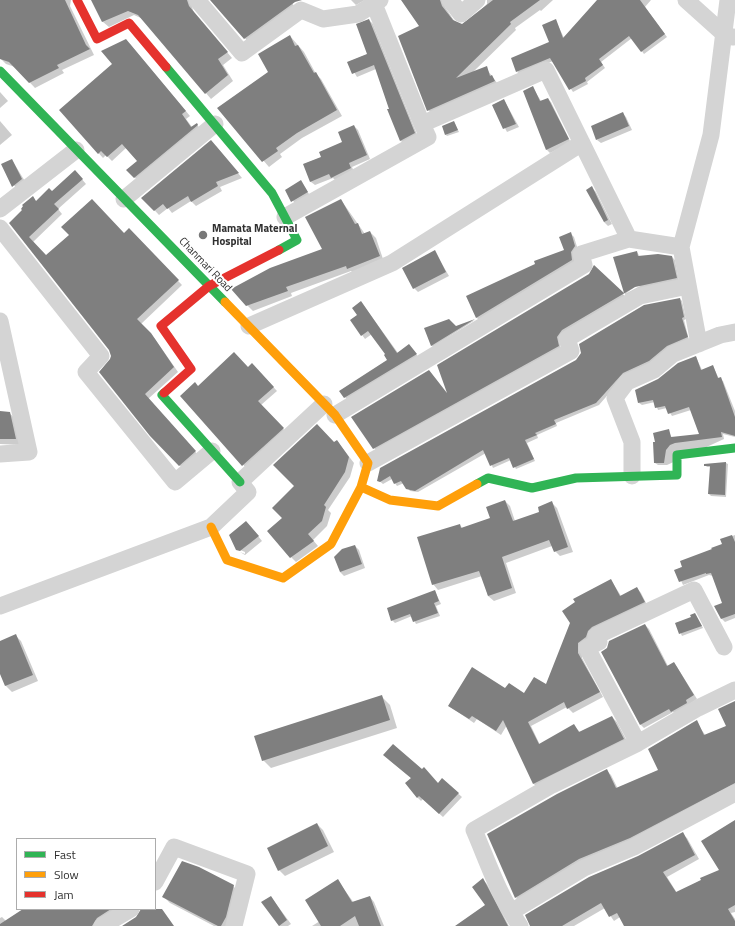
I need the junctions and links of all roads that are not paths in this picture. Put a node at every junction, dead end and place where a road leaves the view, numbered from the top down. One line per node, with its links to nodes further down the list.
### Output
1 (77, 0): 10 (street)
2 (197, 0): 7 (street)
3 (450, 0): 4 (street)
4 (477, 0)
5 (686, 0): 8 (street)
6 (728, 0): 8 (street)
7 (377, 2): 11 (street)
8 (730, 36): 19 (street)
9 (0, 71): 13 (street, Chanmari Road)
10 (215, 124): 14 (street); 16 (street)
11 (422, 124): 12 (street); 16 (street)
12 (582, 143): 18 (street); 23 (street)
13 (76, 150): 14 (street, Chanmari Road); 15 (street)
14 (124, 199): 20 (street, Chanmari Road)
15 (0, 210)
16 (285, 217): 20 (street)
17 (0, 228): 28 (street)
18 (629, 239): 19 (street); 26 (street)
19 (681, 247): 21 (street)
20 (209, 286): 23 (street, Chanmari Road); 28 (street)
21 (688, 286): 25 (street); 30 (street)
22 (0, 321): 29 (street)
23 (248, 326): 26 (street, Chanmari Road)
24 (735, 332): 25 (street)
25 (699, 344): 31 (street)
26 (330, 410): 30 (street, Chanmari Road); 32 (street)
27 (735, 448): 31 (street)
28 (212, 451): 32 (street)
29 (0, 454)
30 (368, 463): 33 (street)
31 (632, 476): 33 (street)
32 (240, 482): 34 (street)
33 (361, 487): 34 (street)
34 (211, 527): 35 (street)
35 (0, 606)
36 (724, 647): 38 (street)
37 (735, 690): 38 (street)
38 (638, 743): 42 (street)
39 (735, 793): 42 (street)
40 (156, 880): 44 (street)
41 (129, 910): 43 (street)
42 (515, 919)
43 (102, 926)
44 (234, 926)

